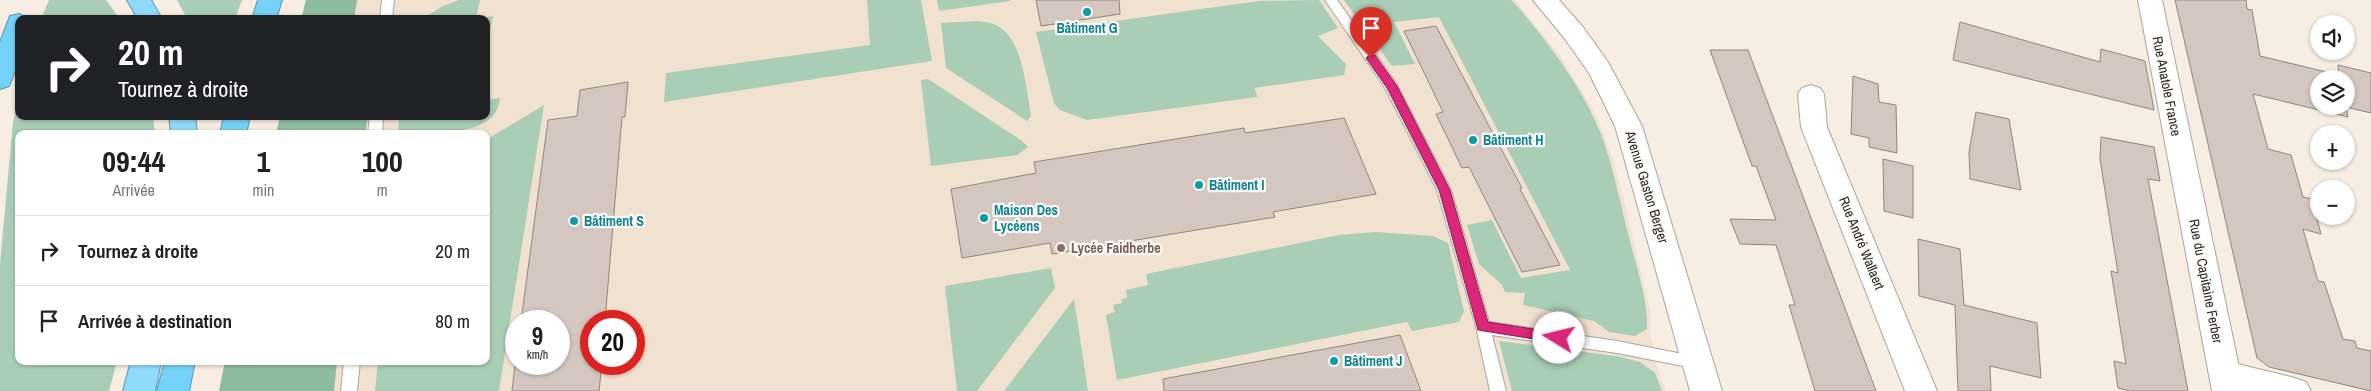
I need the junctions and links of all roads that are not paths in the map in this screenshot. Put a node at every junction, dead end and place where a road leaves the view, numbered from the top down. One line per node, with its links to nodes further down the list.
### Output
1 (27, 0): 8 (highway)
2 (138, 0): 9 (highway)
3 (270, 0): 10 (highway)
4 (388, 0): 11 (lane)
5 (1331, 0): 16 (lane)
6 (2150, 0): 15 (street, Rue Anatole France)
7 (1546, 2): 17 (street, Avenue Gaston Berger)
8 (21, 15)
9 (147, 15)
10 (265, 15)
11 (386, 15)
12 (15, 33): 13 (highway)
13 (0, 80)
14 (1811, 94): 27 (street, Rue André Wallaert)
15 (2184, 172): 21 (street, Rue du Capitaine Ferber)
16 (1483, 327): 17 (lane); 25 (lane)
17 (1699, 363): 26 (street, Avenue Gaston Berger)
18 (145, 365): 22 (highway)
19 (179, 365): 23 (highway)
20 (352, 365): 24 (lane)
21 (2226, 383): 28 (street)
22 (138, 391)
23 (173, 391)
24 (349, 391)
25 (1498, 391)
26 (1706, 391)
27 (1921, 391)
28 (2295, 391)

